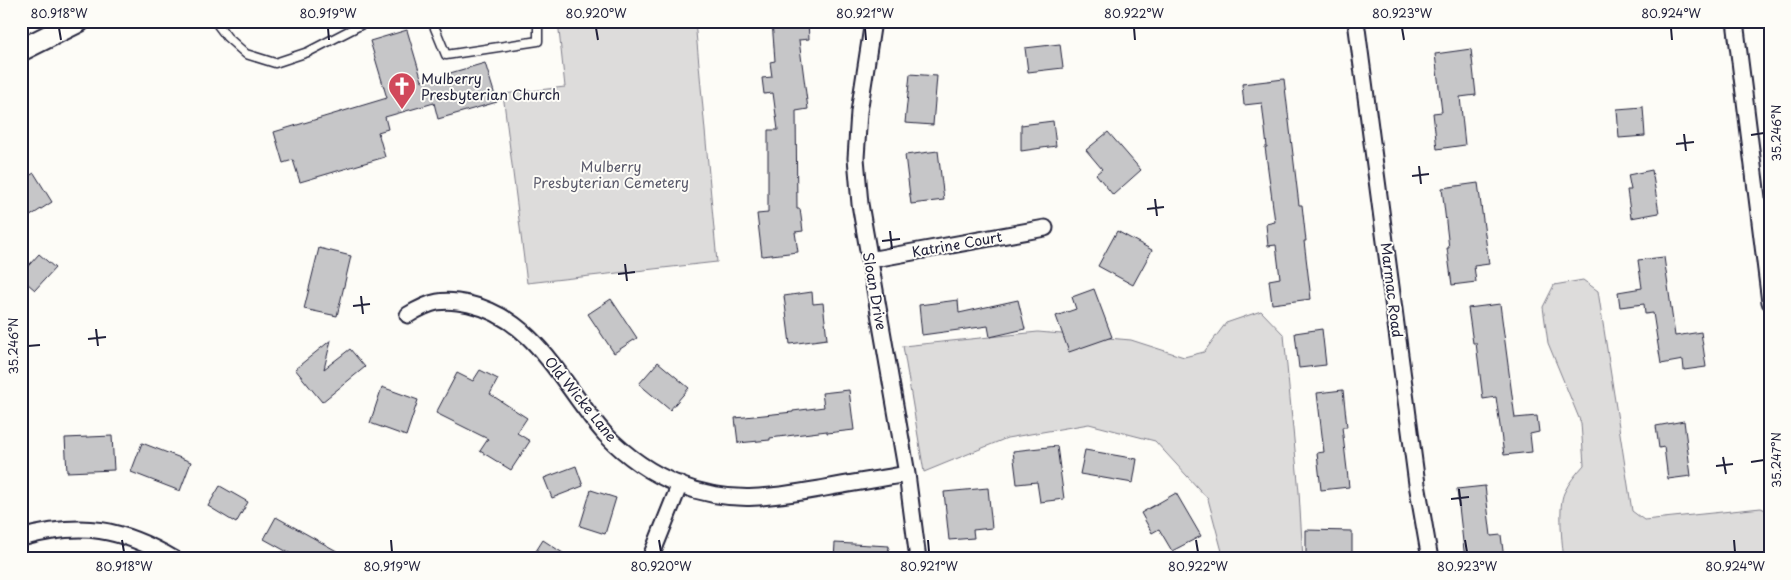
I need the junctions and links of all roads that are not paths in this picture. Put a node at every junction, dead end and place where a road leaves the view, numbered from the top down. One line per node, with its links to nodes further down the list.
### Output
1 (215, 21): 2 (lane)
2 (368, 21)
3 (432, 21): 4 (lane)
4 (538, 21)
5 (873, 21): 11 (street, Sloan Drive)
6 (1356, 21): 20 (street, Marmac Road)
7 (1735, 21): 12 (street)
8 (66, 24): 9 (street)
9 (21, 50)
10 (1045, 228): 11 (street, Katrine Court)
11 (869, 260): 14 (street, Sloan Drive)
12 (1770, 302)
13 (408, 315): 15 (street, Old Wicke Lane)
14 (907, 474): 15 (street, Old Wicke Lane); 19 (street, Sloan Drive)
15 (680, 484): 18 (street)
16 (21, 538): 17 (street)
17 (174, 559)
18 (650, 559)
19 (918, 559)
20 (1430, 559)

